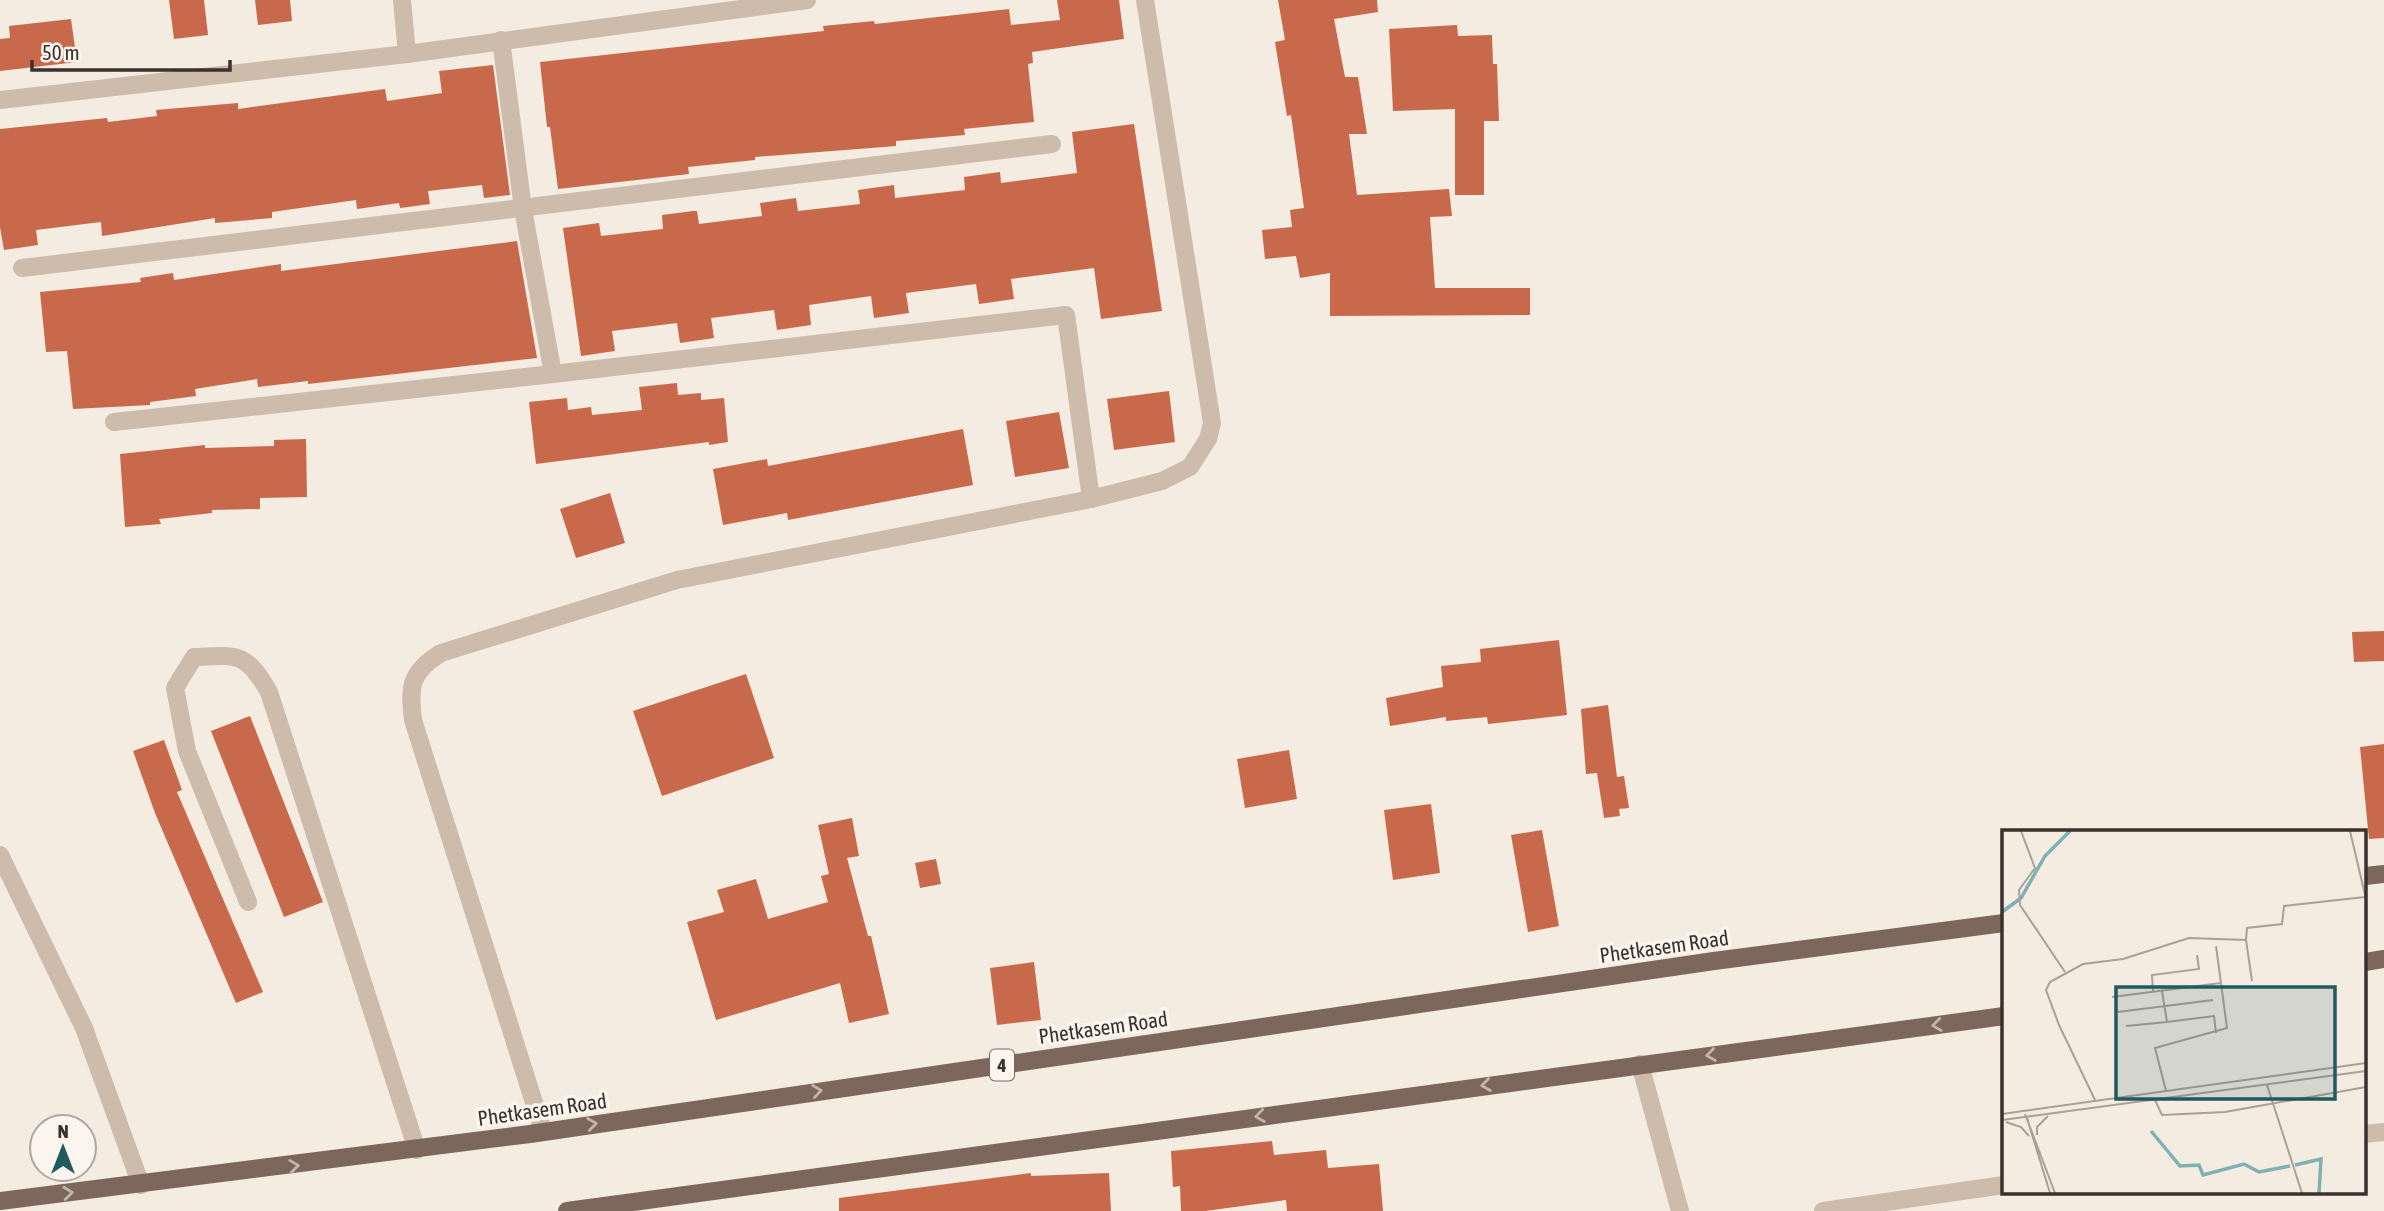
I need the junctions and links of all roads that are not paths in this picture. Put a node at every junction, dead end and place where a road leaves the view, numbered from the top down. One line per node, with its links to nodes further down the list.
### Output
1 (402, 0): 5 (street)
2 (807, 0): 4 (street)
3 (1145, 0): 12 (street)
4 (502, 40): 5 (street); 8 (street)
5 (407, 54): 6 (street)
6 (0, 100)
7 (1052, 144): 8 (street)
8 (523, 209): 9 (street); 10 (street)
9 (22, 268)
10 (552, 374): 11 (street); 12 (street)
11 (114, 422)
12 (1091, 499): 22 (street)
13 (0, 855): 26 (street)
14 (2384, 874): 15 (main road)
15 (2366, 876)
16 (248, 902): 25 (street)
17 (2002, 923): 22 (main road, Phetkasem Road / 4, one-way to 17)
18 (2384, 959): 19 (main road)
19 (2366, 962)
20 (2002, 1016): 21 (main road, one-way to 21)
21 (1640, 1064): 29 (main road, one-way to 29); 30 (street)
22 (543, 1131): 25 (main road, Phetkasem Road / 4)
23 (2384, 1132): 24 (street)
24 (2366, 1134)
25 (417, 1150): 26 (main road, Phetkasem Road / 4, one-way to 25)
26 (141, 1185): 28 (main road, Phetkasem Road / 4, one-way to 26)
27 (2002, 1185): 31 (street)
28 (0, 1201)
29 (567, 1211)
30 (1680, 1211)
31 (1823, 1211)

